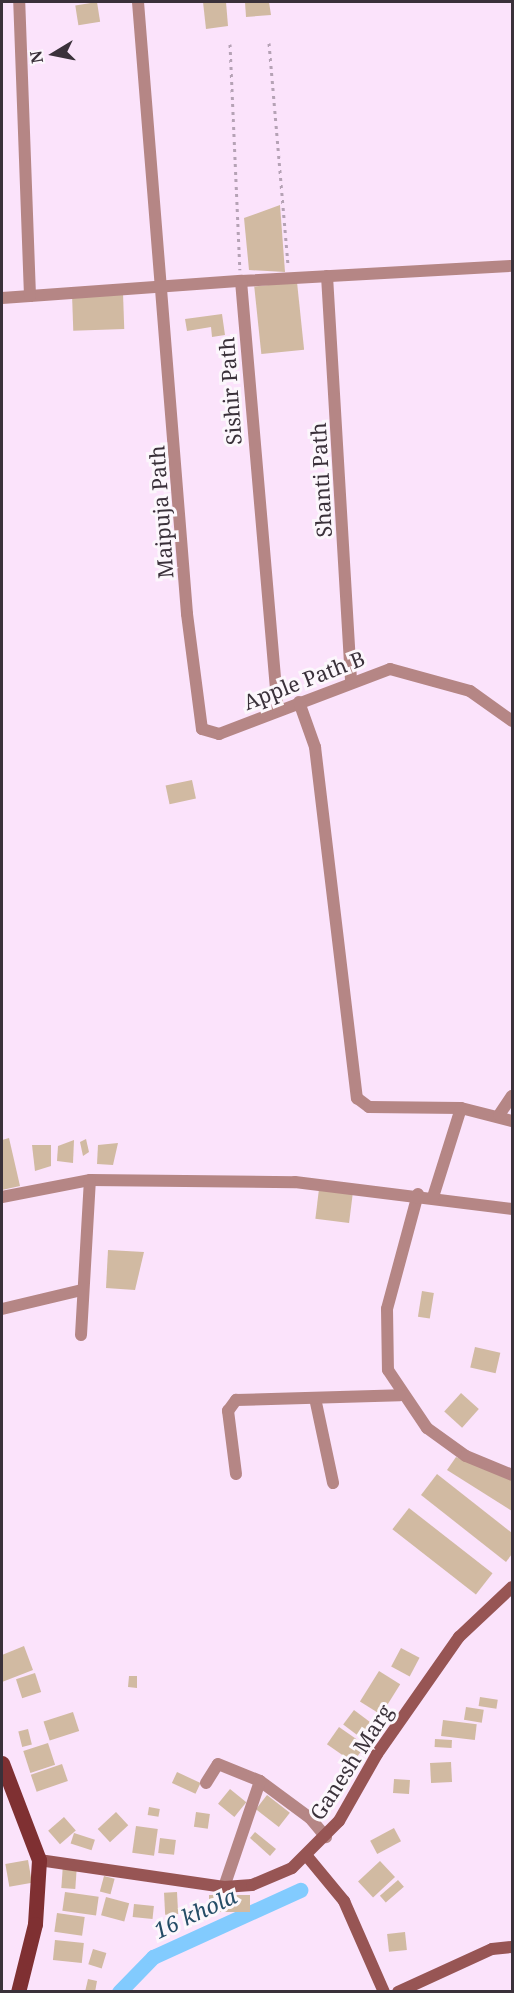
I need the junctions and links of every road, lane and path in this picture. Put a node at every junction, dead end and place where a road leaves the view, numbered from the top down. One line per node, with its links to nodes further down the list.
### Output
1 (19, 2): 10 (street)
2 (138, 2): 9 (street, Maipuja Path)
3 (269, 43): 7 (path)
4 (230, 45): 8 (path)
5 (513, 266): 6 (street)
6 (327, 276): 7 (street); 12 (street, Shanti Path)
7 (289, 279): 8 (street)
8 (241, 281): 9 (street); 14 (street, Sishir Path)
9 (160, 287): 10 (street); 16 (street, Maipuja Path)
10 (30, 296): 11 (street)
11 (2, 298)
12 (351, 682): 13 (street, Apple Path B); 15 (street, Apple Path B)
13 (299, 702): 14 (street, Apple Path B); 18 (street)
14 (278, 709): 16 (street, Apple Path B)
15 (513, 720)
16 (206, 734)
17 (513, 1095): 19 (street)
18 (461, 1108): 19 (street); 24 (street)
19 (499, 1115): 20 (street)
20 (513, 1121)
21 (90, 1180): 22 (street); 23 (street); 26 (street)
22 (418, 1194): 24 (street); 29 (street)
23 (2, 1197)
24 (434, 1197): 25 (street)
25 (513, 1209)
26 (81, 1290): 27 (street); 28 (street)
27 (2, 1309)
28 (81, 1335)
29 (400, 1395): 30 (street); 32 (street)
30 (315, 1398): 31 (street); 33 (street)
31 (236, 1474)
32 (513, 1475)
33 (333, 1483)
34 (513, 1587): 38 (street, Ganesh Marg)
35 (2, 1763): 40 (main road)
36 (260, 1781): 37 (street); 38 (street); 41 (street)
37 (206, 1783)
38 (326, 1837): 39 (street, Ganesh Marg)
39 (306, 1855): 41 (street, Ganesh Marg); 44 (street)
40 (39, 1860): 41 (street, Ganesh Marg); 43 (main road)
41 (224, 1887)
42 (513, 1947): 45 (street)
43 (18, 1992)
44 (384, 1992)
45 (398, 1992)

